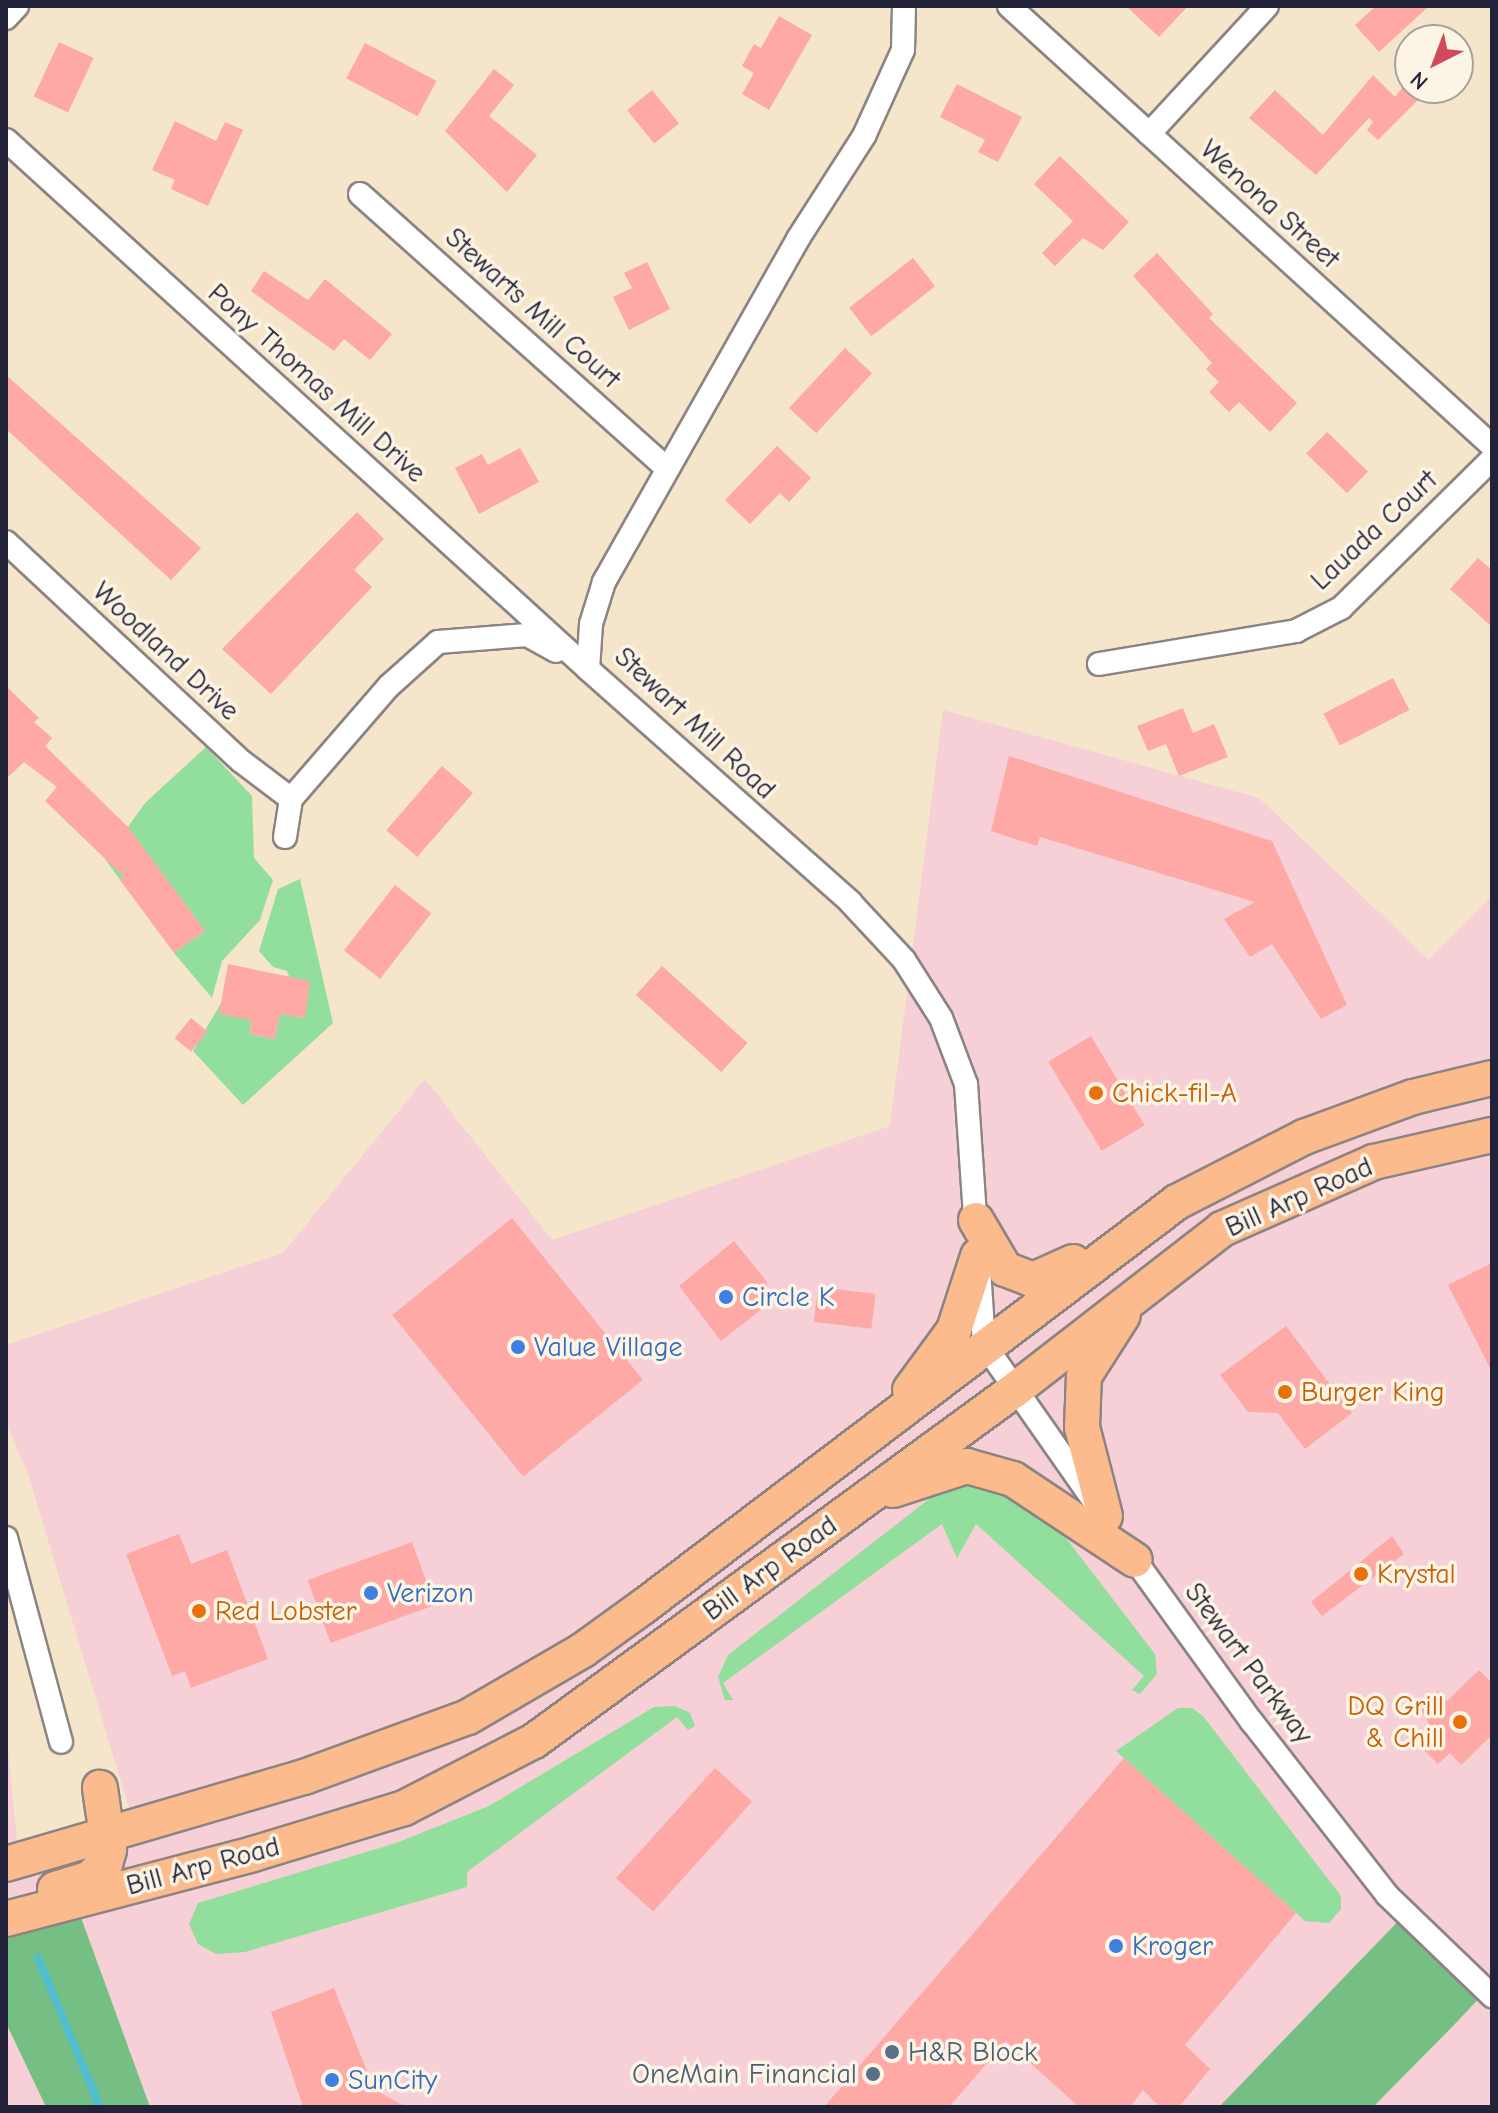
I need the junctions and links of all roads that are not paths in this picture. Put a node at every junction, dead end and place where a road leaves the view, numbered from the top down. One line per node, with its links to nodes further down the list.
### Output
1 (17, 6): 5 (street)
2 (904, 6): 11 (street, Stewart Mill Road)
3 (1009, 6): 6 (street, Wenona Street)
4 (1267, 6): 6 (street)
5 (6, 18)
6 (1149, 134): 9 (street, Wenona Street)
7 (6, 140): 14 (street, Pony Thomas Mill Drive)
8 (360, 194): 11 (street, Stewarts Mill Court)
9 (1492, 446)
10 (1492, 459): 13 (street, Lauada Court)
11 (665, 467): 14 (street, Stewart Mill Road)
12 (6, 542): 15 (street, Woodland Drive)
13 (1099, 664)
14 (588, 669): 15 (street); 20 (street, Stewart Mill Road)
15 (291, 799): 16 (street)
16 (285, 837)
17 (1492, 1078): 19 (main road, Bill Arp Road)
18 (1492, 1135): 22 (main road, Bill Arp Road)
19 (1177, 1202): 20 (main road); 23 (main road, Bill Arp Road)
20 (976, 1220): 21 (street, Stewart Mill Road)
21 (978, 1256): 23 (street, Stewart Mill Road); 25 (main road)
22 (1135, 1295): 24 (main road, Bill Arp Road); 27 (main road)
23 (984, 1344): 24 (street, Stewart Parkway); 25 (main road, Bill Arp Road)
24 (1016, 1389): 26 (main road, Bill Arp Road); 27 (street, Stewart Parkway)
25 (889, 1421): 32 (main road, Bill Arp Road)
26 (866, 1499): 29 (main road); 34 (main road, Bill Arp Road)
27 (1105, 1516): 29 (street, Stewart Parkway)
28 (6, 1538): 30 (street)
29 (1135, 1560): 35 (street, Stewart Parkway)
30 (61, 1742)
31 (100, 1788): 32 (main road)
32 (108, 1836): 33 (main road, Bill Arp Road); 34 (main road)
33 (6, 1864)
34 (6, 1917)
35 (1492, 1996)

